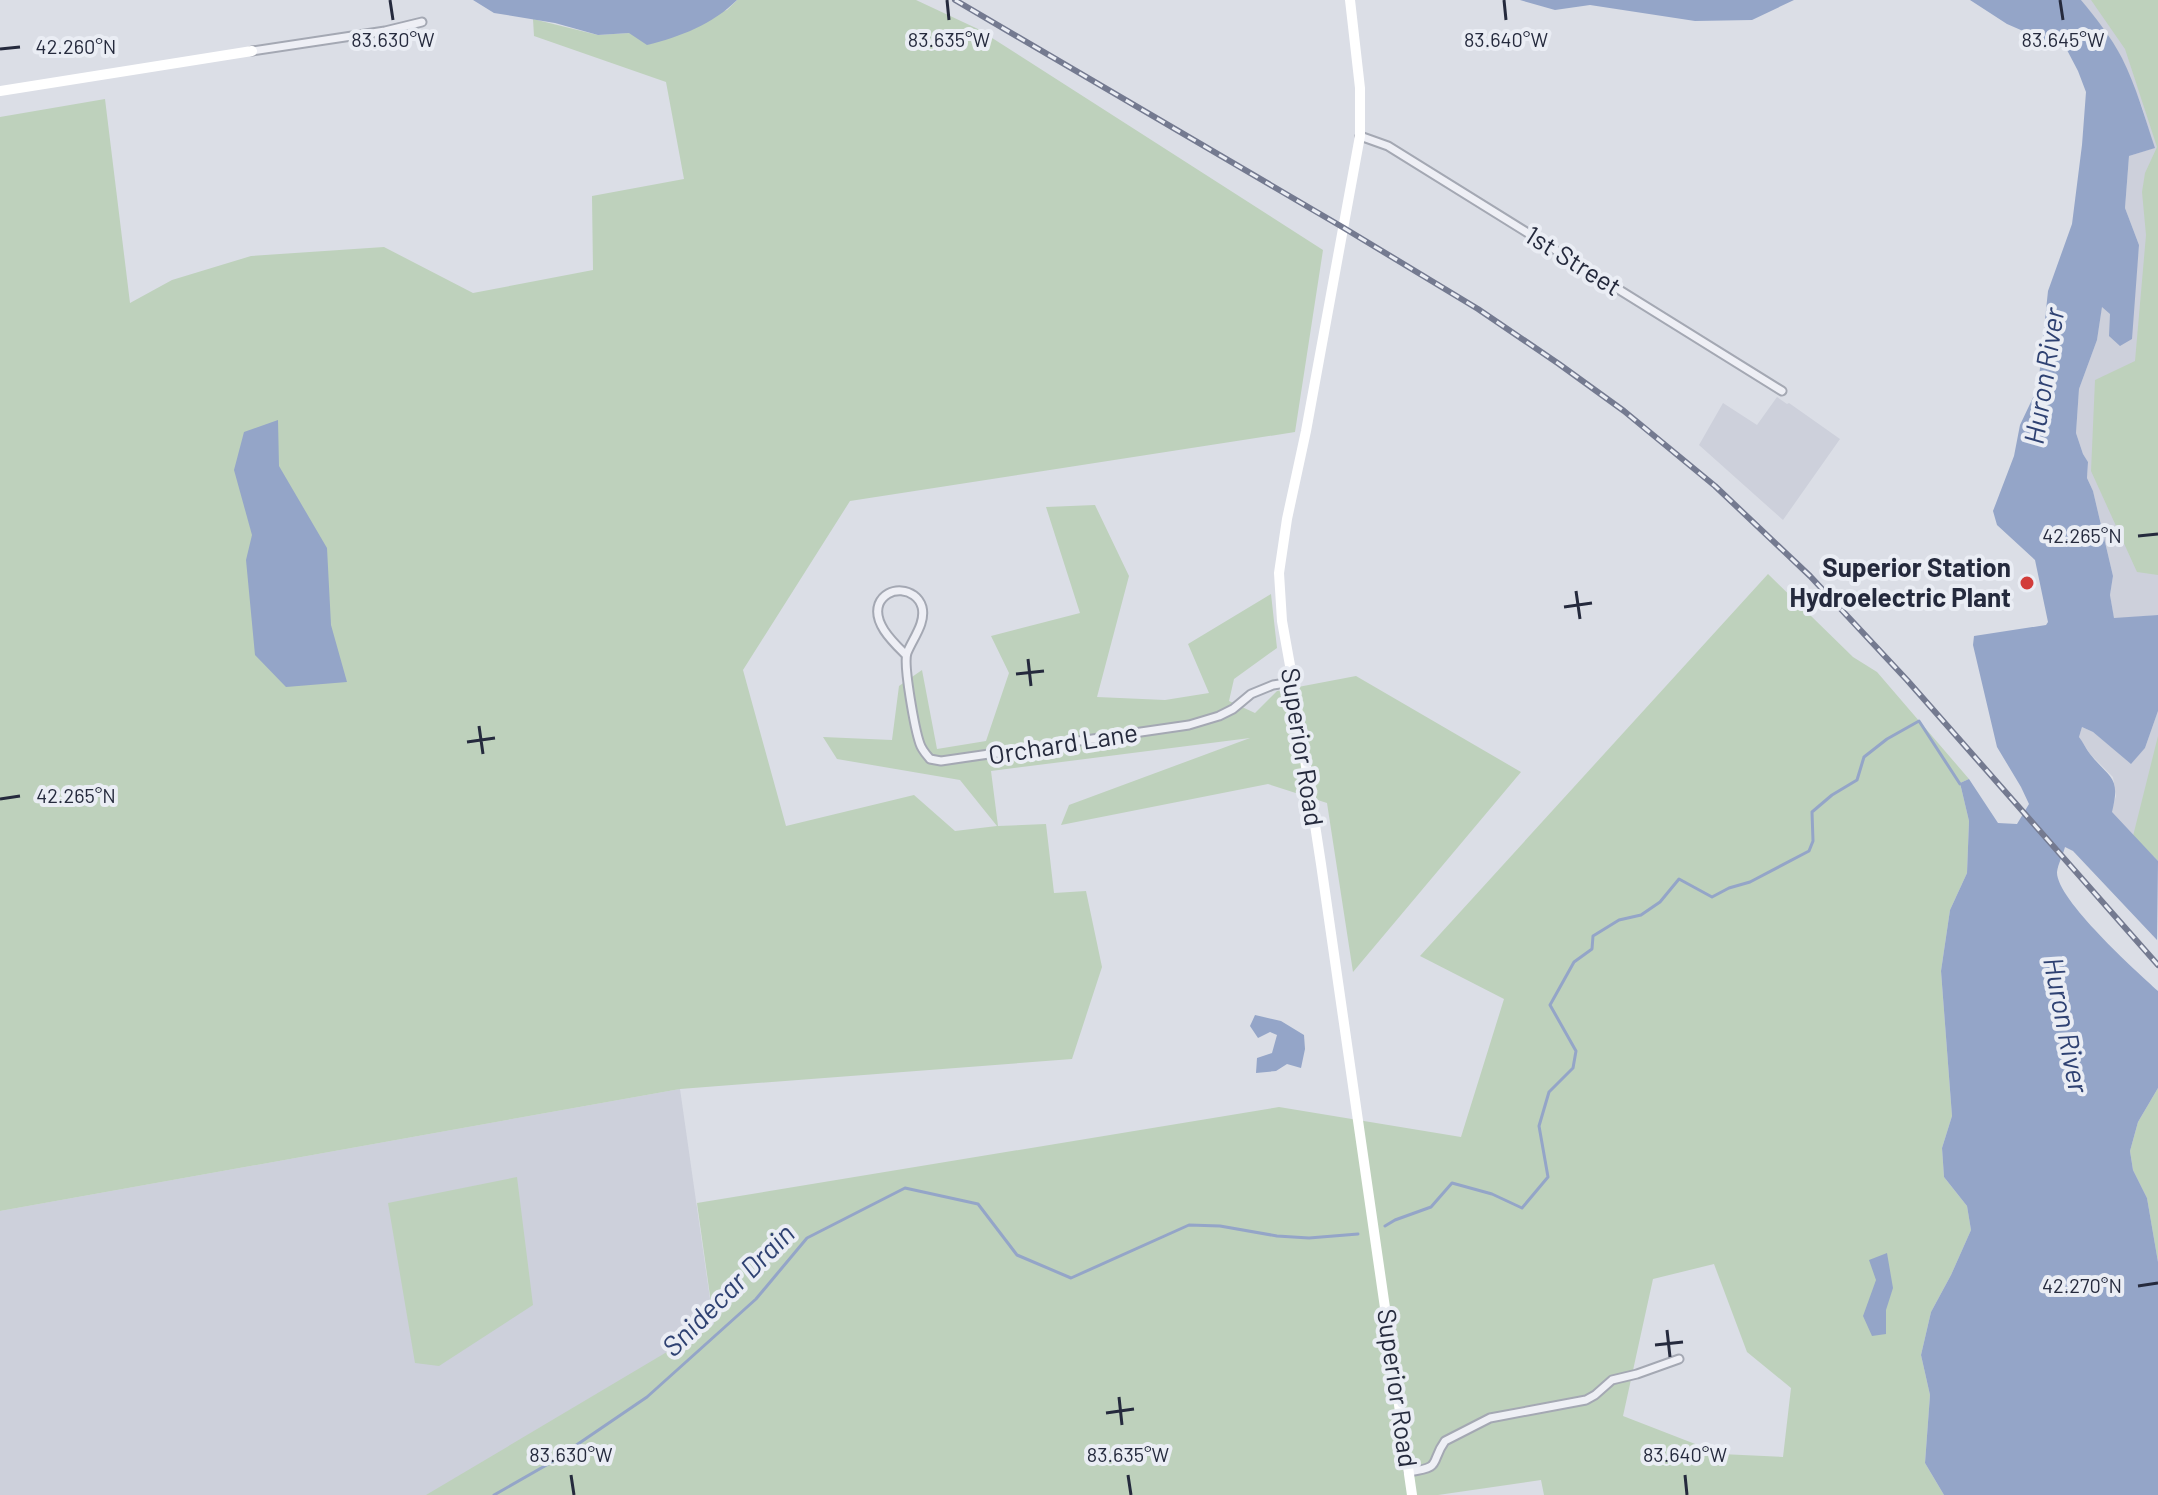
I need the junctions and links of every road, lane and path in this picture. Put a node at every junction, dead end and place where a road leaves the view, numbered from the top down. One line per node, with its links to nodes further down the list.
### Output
1 (1350, 0): 5 (main road, Superior Road)
2 (422, 22): 3 (street)
3 (252, 51): 4 (main road)
4 (0, 91)
5 (1360, 136): 6 (street, 1st Street); 8 (main road, Superior Road)
6 (1782, 391)
7 (906, 655): 7 (street, Orchard Lane); 8 (street, Orchard Lane)
8 (1293, 682): 10 (main road, Superior Road)
9 (1679, 1359): 10 (street)
10 (1409, 1472): 11 (main road, Superior Road)
11 (1412, 1495)

